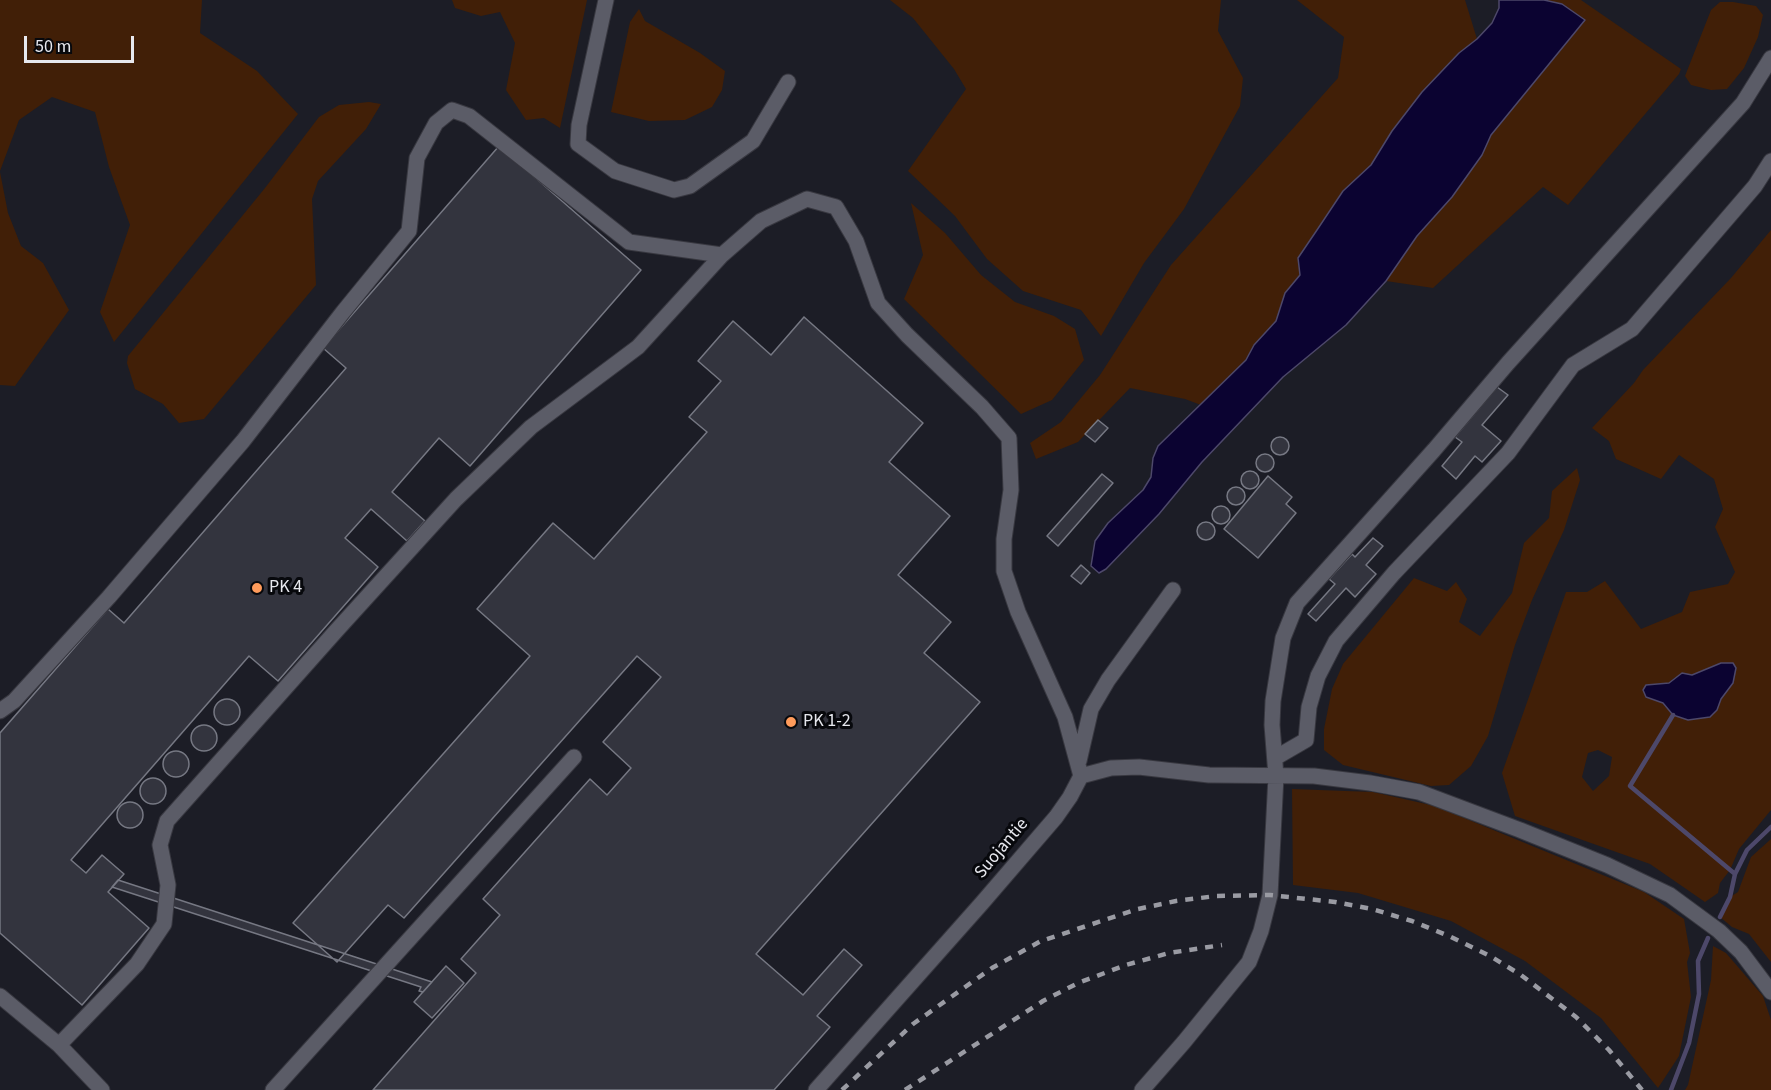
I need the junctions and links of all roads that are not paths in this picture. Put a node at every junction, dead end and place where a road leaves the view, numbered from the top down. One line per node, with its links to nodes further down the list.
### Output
1 (606, 0): 3 (lane)
2 (1771, 58): 9 (lane)
3 (788, 82)
4 (1771, 161): 9 (lane)
5 (722, 255): 7 (lane); 10 (lane); 14 (lane)
6 (1173, 590): 10 (lane, Suojantie)
7 (0, 711)
8 (574, 757): 16 (lane)
9 (1275, 758): 11 (lane)
10 (1079, 771): 11 (lane); 17 (lane, Suojantie)
11 (1276, 776): 12 (lane); 18 (lane)
12 (1771, 992)
13 (0, 996): 14 (lane)
14 (59, 1045): 15 (lane)
15 (102, 1090)
16 (273, 1090)
17 (816, 1090)
18 (1142, 1090)

